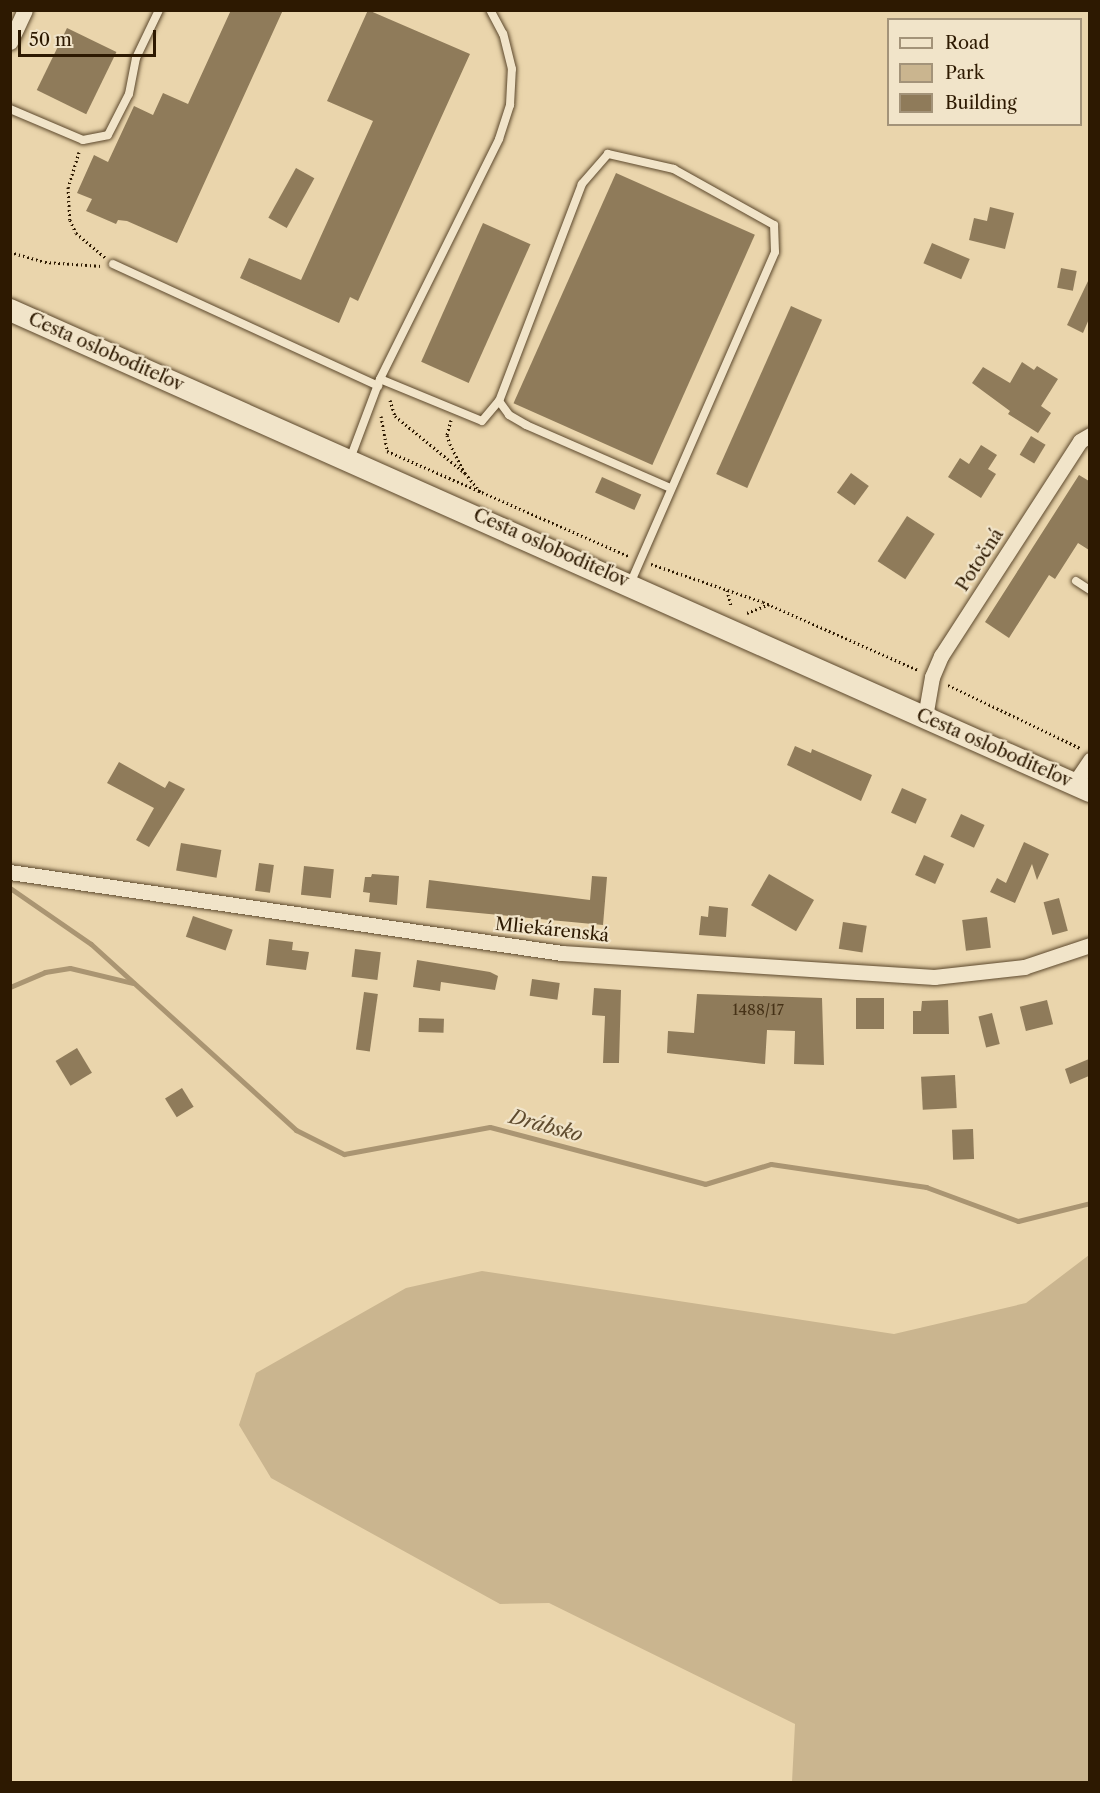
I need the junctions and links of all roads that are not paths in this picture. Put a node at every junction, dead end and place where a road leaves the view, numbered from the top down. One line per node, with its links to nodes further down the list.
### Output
1 (159, 10): 5 (lane)
2 (490, 10): 8 (lane)
3 (19, 16): 4 (street)
4 (10, 42)
5 (10, 110)
6 (113, 264): 8 (lane)
7 (10, 310): 11 (main road, Cesta osloboditeľov)
8 (379, 382): 9 (lane); 11 (lane)
9 (498, 401): 12 (lane); 12 (lane)
10 (1089, 435): 16 (street, Potočná)
11 (349, 461): 14 (main road, Cesta osloboditeľov)
12 (670, 488): 14 (lane)
13 (1076, 581): 15 (lane)
14 (630, 584): 16 (main road, Cesta osloboditeľov)
15 (1089, 590)
16 (925, 717): 18 (main road, Cesta osloboditeľov)
17 (1088, 755): 18 (street)
18 (1082, 787)
19 (10, 872): 20 (street, Mliekárenská)
20 (1089, 945)

